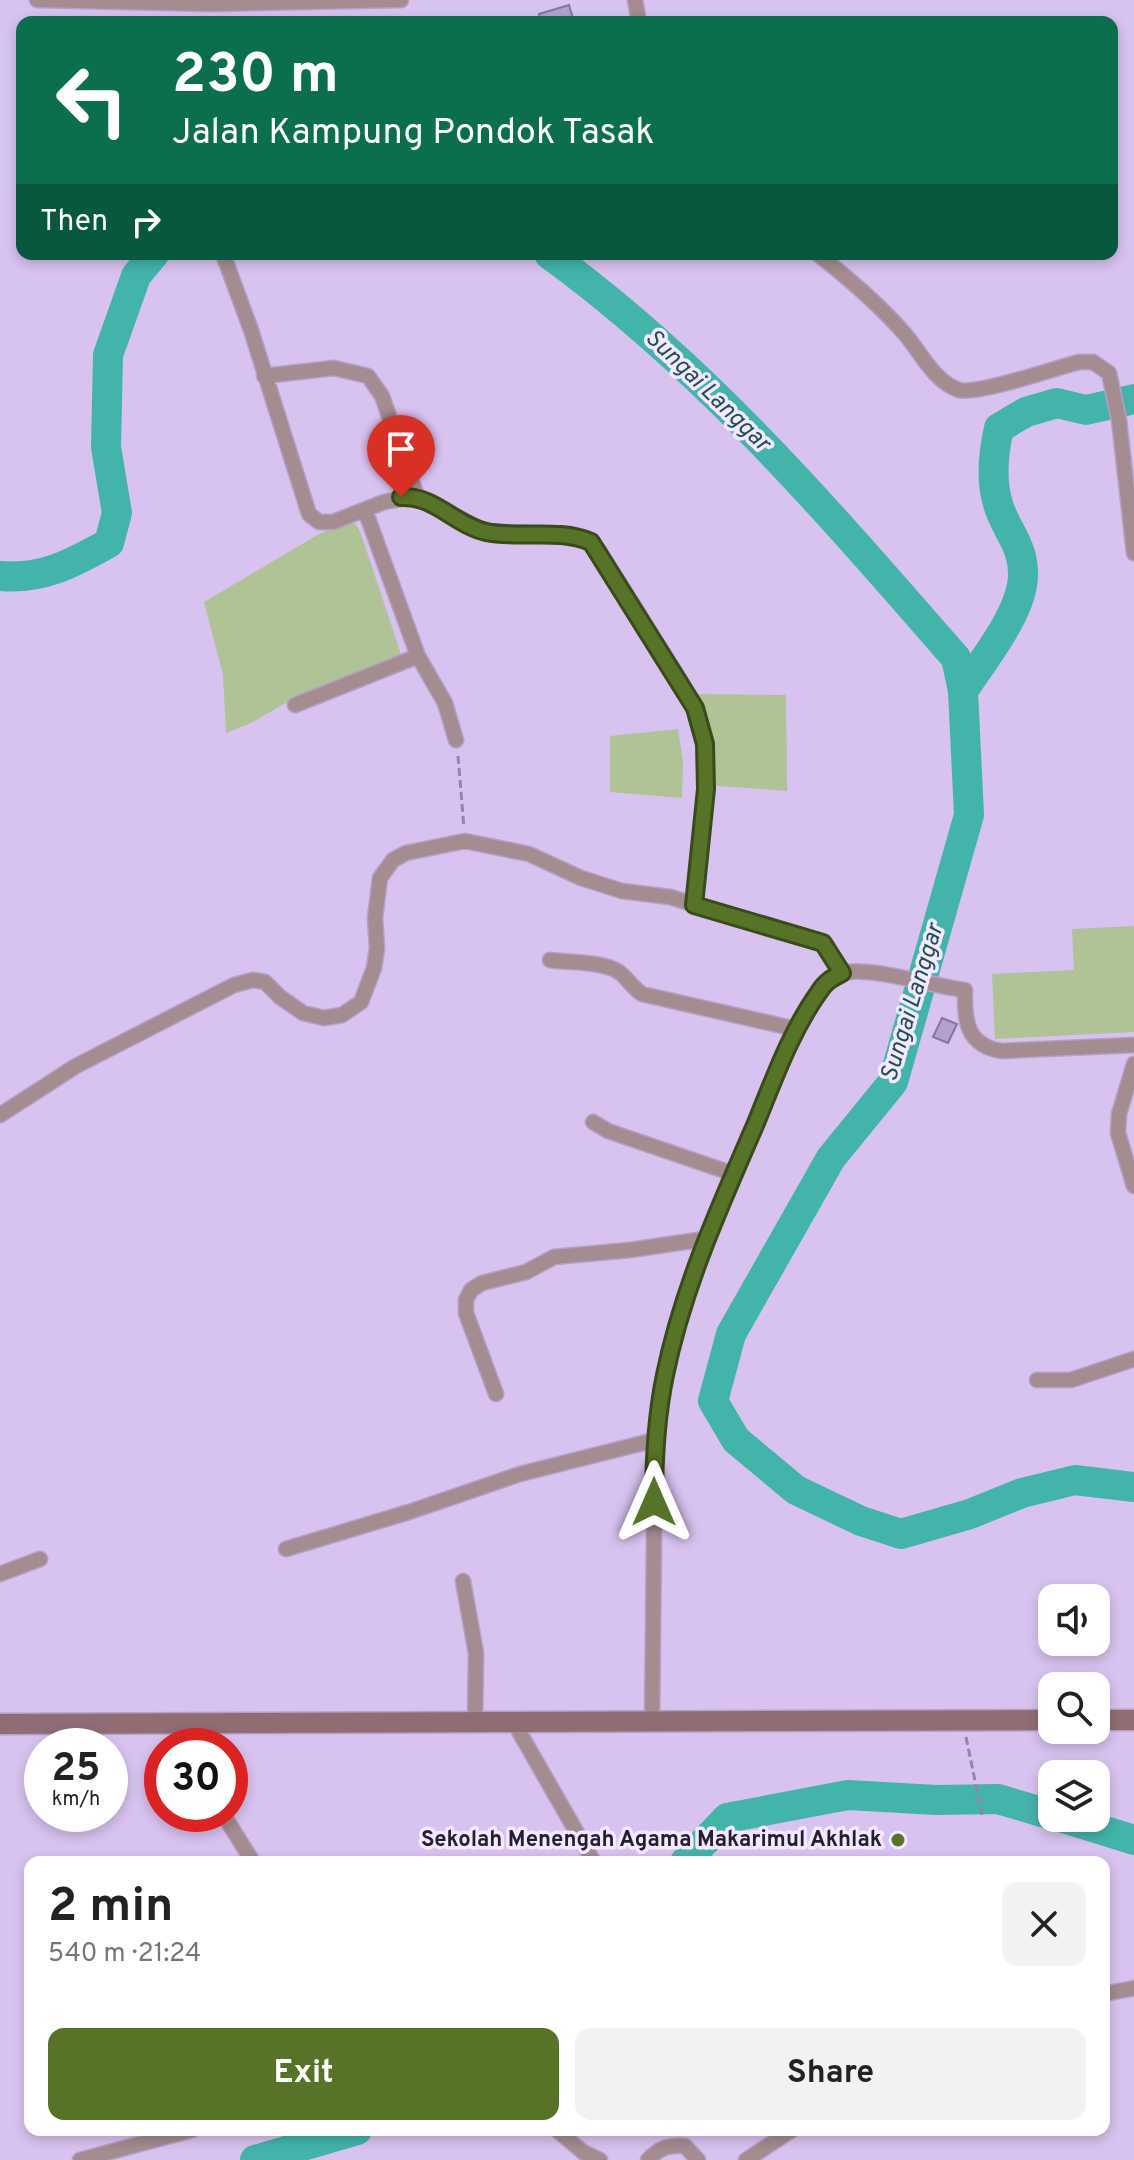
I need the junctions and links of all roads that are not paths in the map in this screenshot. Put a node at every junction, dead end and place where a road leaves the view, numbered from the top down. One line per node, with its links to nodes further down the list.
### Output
1 (37, 0): 2 (street)
2 (401, 0)
3 (225, 260): 5 (street)
4 (825, 260): 8 (street)
5 (264, 376): 6 (street); 7 (street)
6 (417, 496): 7 (street); 12 (street)
7 (365, 510): 9 (street)
8 (1134, 553)
9 (418, 656): 10 (street); 11 (street)
10 (295, 705)
11 (456, 740)
12 (694, 905): 14 (street); 18 (street)
13 (550, 960): 15 (street)
14 (842, 973): 15 (street); 16 (street)
15 (796, 1029): 21 (street)
16 (1134, 1045)
17 (1134, 1064): 20 (street)
18 (0, 1115)
19 (593, 1122): 21 (street)
20 (1131, 1160): 22 (street)
21 (734, 1174): 23 (street)
22 (1134, 1186)
23 (705, 1239): 26 (street); 27 (street)
24 (1134, 1359): 25 (street)
25 (1037, 1380)
26 (496, 1394)
27 (655, 1440): 28 (street); 37 (street)
28 (286, 1549)
29 (40, 1559): 30 (street)
30 (0, 1574)
31 (463, 1581): 35 (street)
32 (1038, 1720): 37 (main road)
33 (1110, 1720): 34 (main road)
34 (1134, 1720)
35 (475, 1721): 36 (main road); 38 (main road)
36 (513, 1721): 37 (main road); 43 (street)
37 (652, 1721)
38 (193, 1723): 39 (main road); 40 (street)
39 (0, 1724)
40 (193, 1728)
41 (234, 1832): 42 (street)
42 (249, 1856)
43 (590, 1856)
44 (1134, 1988): 45 (street)
45 (1110, 1993)
46 (170, 2136): 49 (street)
47 (564, 2136): 50 (street)
48 (783, 2136): 53 (street)
49 (80, 2160)
50 (600, 2160)
51 (648, 2160): 52 (street)
52 (698, 2160)
53 (746, 2160)

